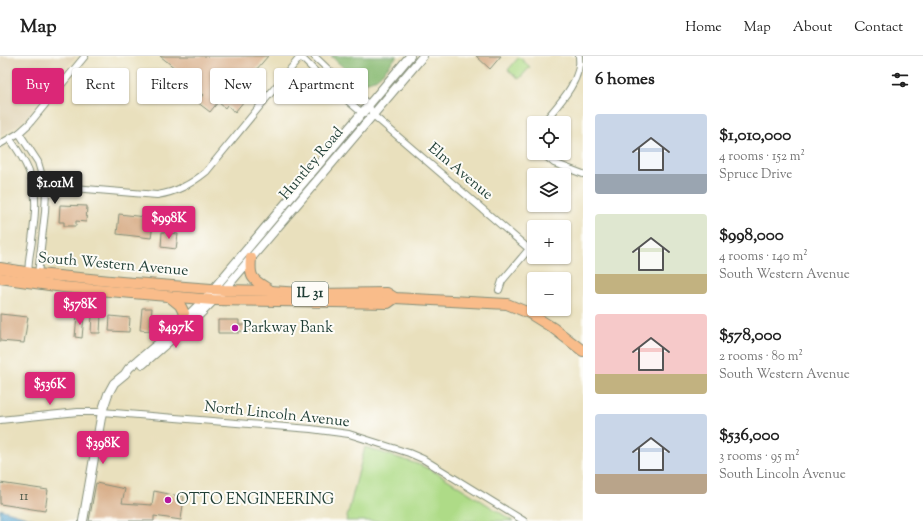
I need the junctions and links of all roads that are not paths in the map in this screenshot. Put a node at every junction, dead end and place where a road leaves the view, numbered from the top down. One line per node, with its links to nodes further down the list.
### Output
1 (84, 56): 12 (street)
2 (300, 56): 9 (street, Elm Avenue); 17 (street)
3 (314, 56): 7 (street, Elm Avenue)
4 (410, 56): 8 (street, Huntley Road)
5 (423, 56): 10 (street, Huntley Road)
6 (579, 56): 11 (street)
7 (327, 68)
8 (368, 104): 9 (street, Huntley Road); 10 (street, Elm Avenue)
9 (361, 112): 10 (street, Elm Avenue); 23 (street, Huntley Road)
10 (373, 115): 18 (street, Huntley Road); 24 (street, Elm Avenue)
11 (549, 116)
12 (19, 133): 13 (street); 17 (street)
13 (10, 139): 14 (street); 20 (street)
14 (0, 144)
15 (550, 160): 16 (street)
16 (583, 174)
17 (46, 190): 20 (street)
18 (251, 258): 23 (street, Huntley Road); 25 (main road)
19 (0, 268): 20 (main road, South Western Avenue / IL 31)
20 (33, 273): 22 (street); 23 (main road, South Western Avenue / IL 31)
21 (0, 278): 22 (main road, South Western Avenue)
22 (32, 283): 26 (main road, South Western Avenue)
23 (219, 289): 25 (main road, IL 31); 28 (street)
24 (499, 290)
25 (271, 291): 27 (main road, IL 31)
26 (170, 297): 28 (main road, South Western Avenue); 29 (main road)
27 (396, 298): 28 (main road, South Western Avenue); 30 (main road, IL 31)
28 (209, 300): 29 (street); 31 (street)
29 (180, 323): 31 (street)
30 (583, 351)
31 (125, 374): 32 (street)
32 (102, 412): 33 (street, North Lincoln Avenue); 34 (street); 35 (street, North Lincoln Avenue)
33 (0, 420)
34 (83, 521)
35 (524, 521)

